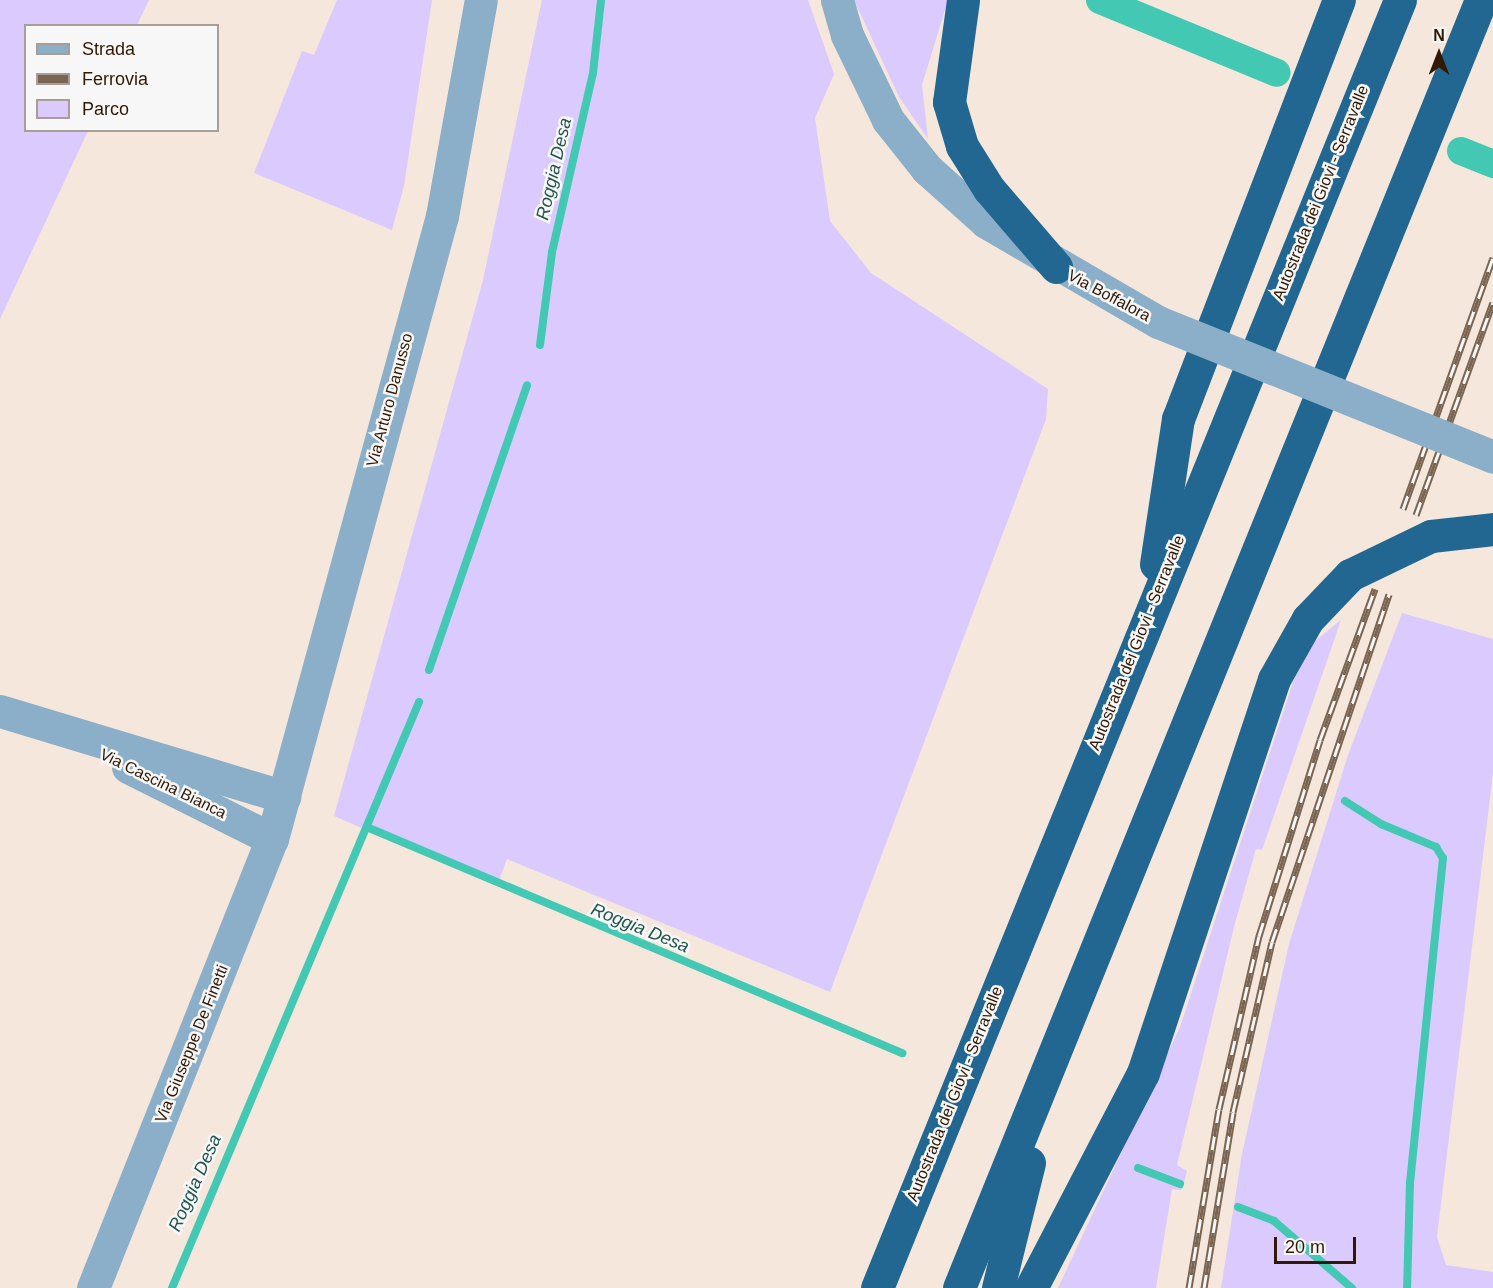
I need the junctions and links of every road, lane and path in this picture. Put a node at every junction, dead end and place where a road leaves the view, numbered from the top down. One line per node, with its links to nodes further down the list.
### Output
1 (482, 0): 13 (street, Via Arturo Danusso)
2 (837, 0): 7 (street, Via Boffalora)
3 (963, 0): 7 (highway)
4 (1339, 0): 10 (highway)
5 (1400, 0): 10 (highway, Autostrada dei Giovi - Serravalle)
6 (1480, 0): 15 (highway)
7 (1056, 267): 8 (street, Via Boffalora, bridge)
8 (1493, 457)
9 (1493, 529): 20 (highway, bridge)
10 (1149, 614): 17 (highway, Autostrada dei Giovi - Serravalle)
11 (0, 711): 12 (street, Via Cascina Bianca)
12 (54, 729): 13 (street, Via Cascina Bianca); 14 (street, Via Cascina Bianca)
13 (284, 797): 14 (street, Via Giuseppe De Finetti)
14 (272, 839): 16 (street, Via Giuseppe De Finetti)
15 (1054, 1063): 18 (highway); 19 (highway)
16 (93, 1288)
17 (877, 1288)
18 (959, 1288)
19 (998, 1288)
20 (1031, 1288)

